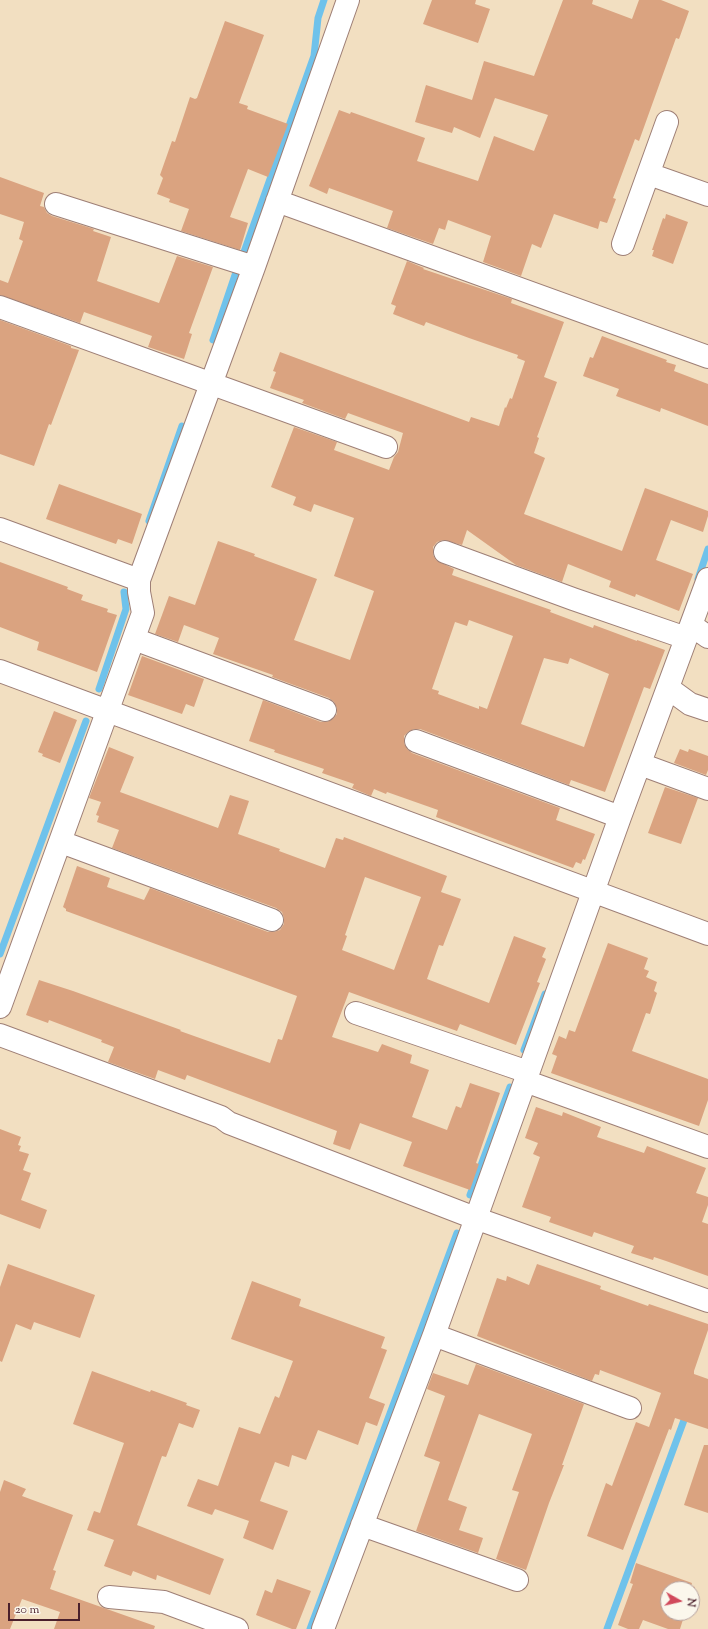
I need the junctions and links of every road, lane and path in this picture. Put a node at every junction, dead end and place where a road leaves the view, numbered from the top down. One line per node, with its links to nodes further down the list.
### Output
1 (348, 0): 5 (street)
2 (667, 122): 3 (street)
3 (649, 174): 4 (street); 7 (street)
4 (708, 195)
5 (277, 201): 8 (street); 10 (street)
6 (56, 204): 8 (street)
7 (623, 244)
8 (254, 267): 11 (street)
9 (0, 307): 11 (street)
10 (708, 357)
11 (212, 384): 12 (street); 16 (street)
12 (386, 447)
13 (0, 528): 16 (street)
14 (445, 552): 17 (street)
15 (708, 579): 17 (street)
16 (140, 580): 18 (street)
17 (695, 633): 20 (street)
18 (134, 640): 21 (street); 23 (street)
19 (0, 671): 23 (street)
20 (668, 688): 22 (street); 25 (street)
21 (325, 710)
22 (708, 710)
23 (108, 711): 28 (street); 29 (street)
24 (416, 741): 27 (street)
25 (640, 764): 26 (street); 27 (street)
26 (708, 790)
27 (620, 817): 29 (street)
28 (61, 842): 30 (street); 32 (street)
29 (594, 892): 31 (street); 35 (street)
30 (272, 920)
31 (708, 934)
32 (0, 1007)
33 (356, 1013): 35 (street)
34 (0, 1035): 37 (street)
35 (527, 1077): 36 (street); 37 (street)
36 (708, 1147)
37 (475, 1218): 38 (street); 39 (street)
38 (708, 1301)
39 (434, 1335): 40 (street); 41 (street)
40 (630, 1408)
41 (362, 1525): 42 (street); 45 (street)
42 (518, 1580)
43 (109, 1597): 44 (street)
44 (237, 1629)
45 (323, 1629)

